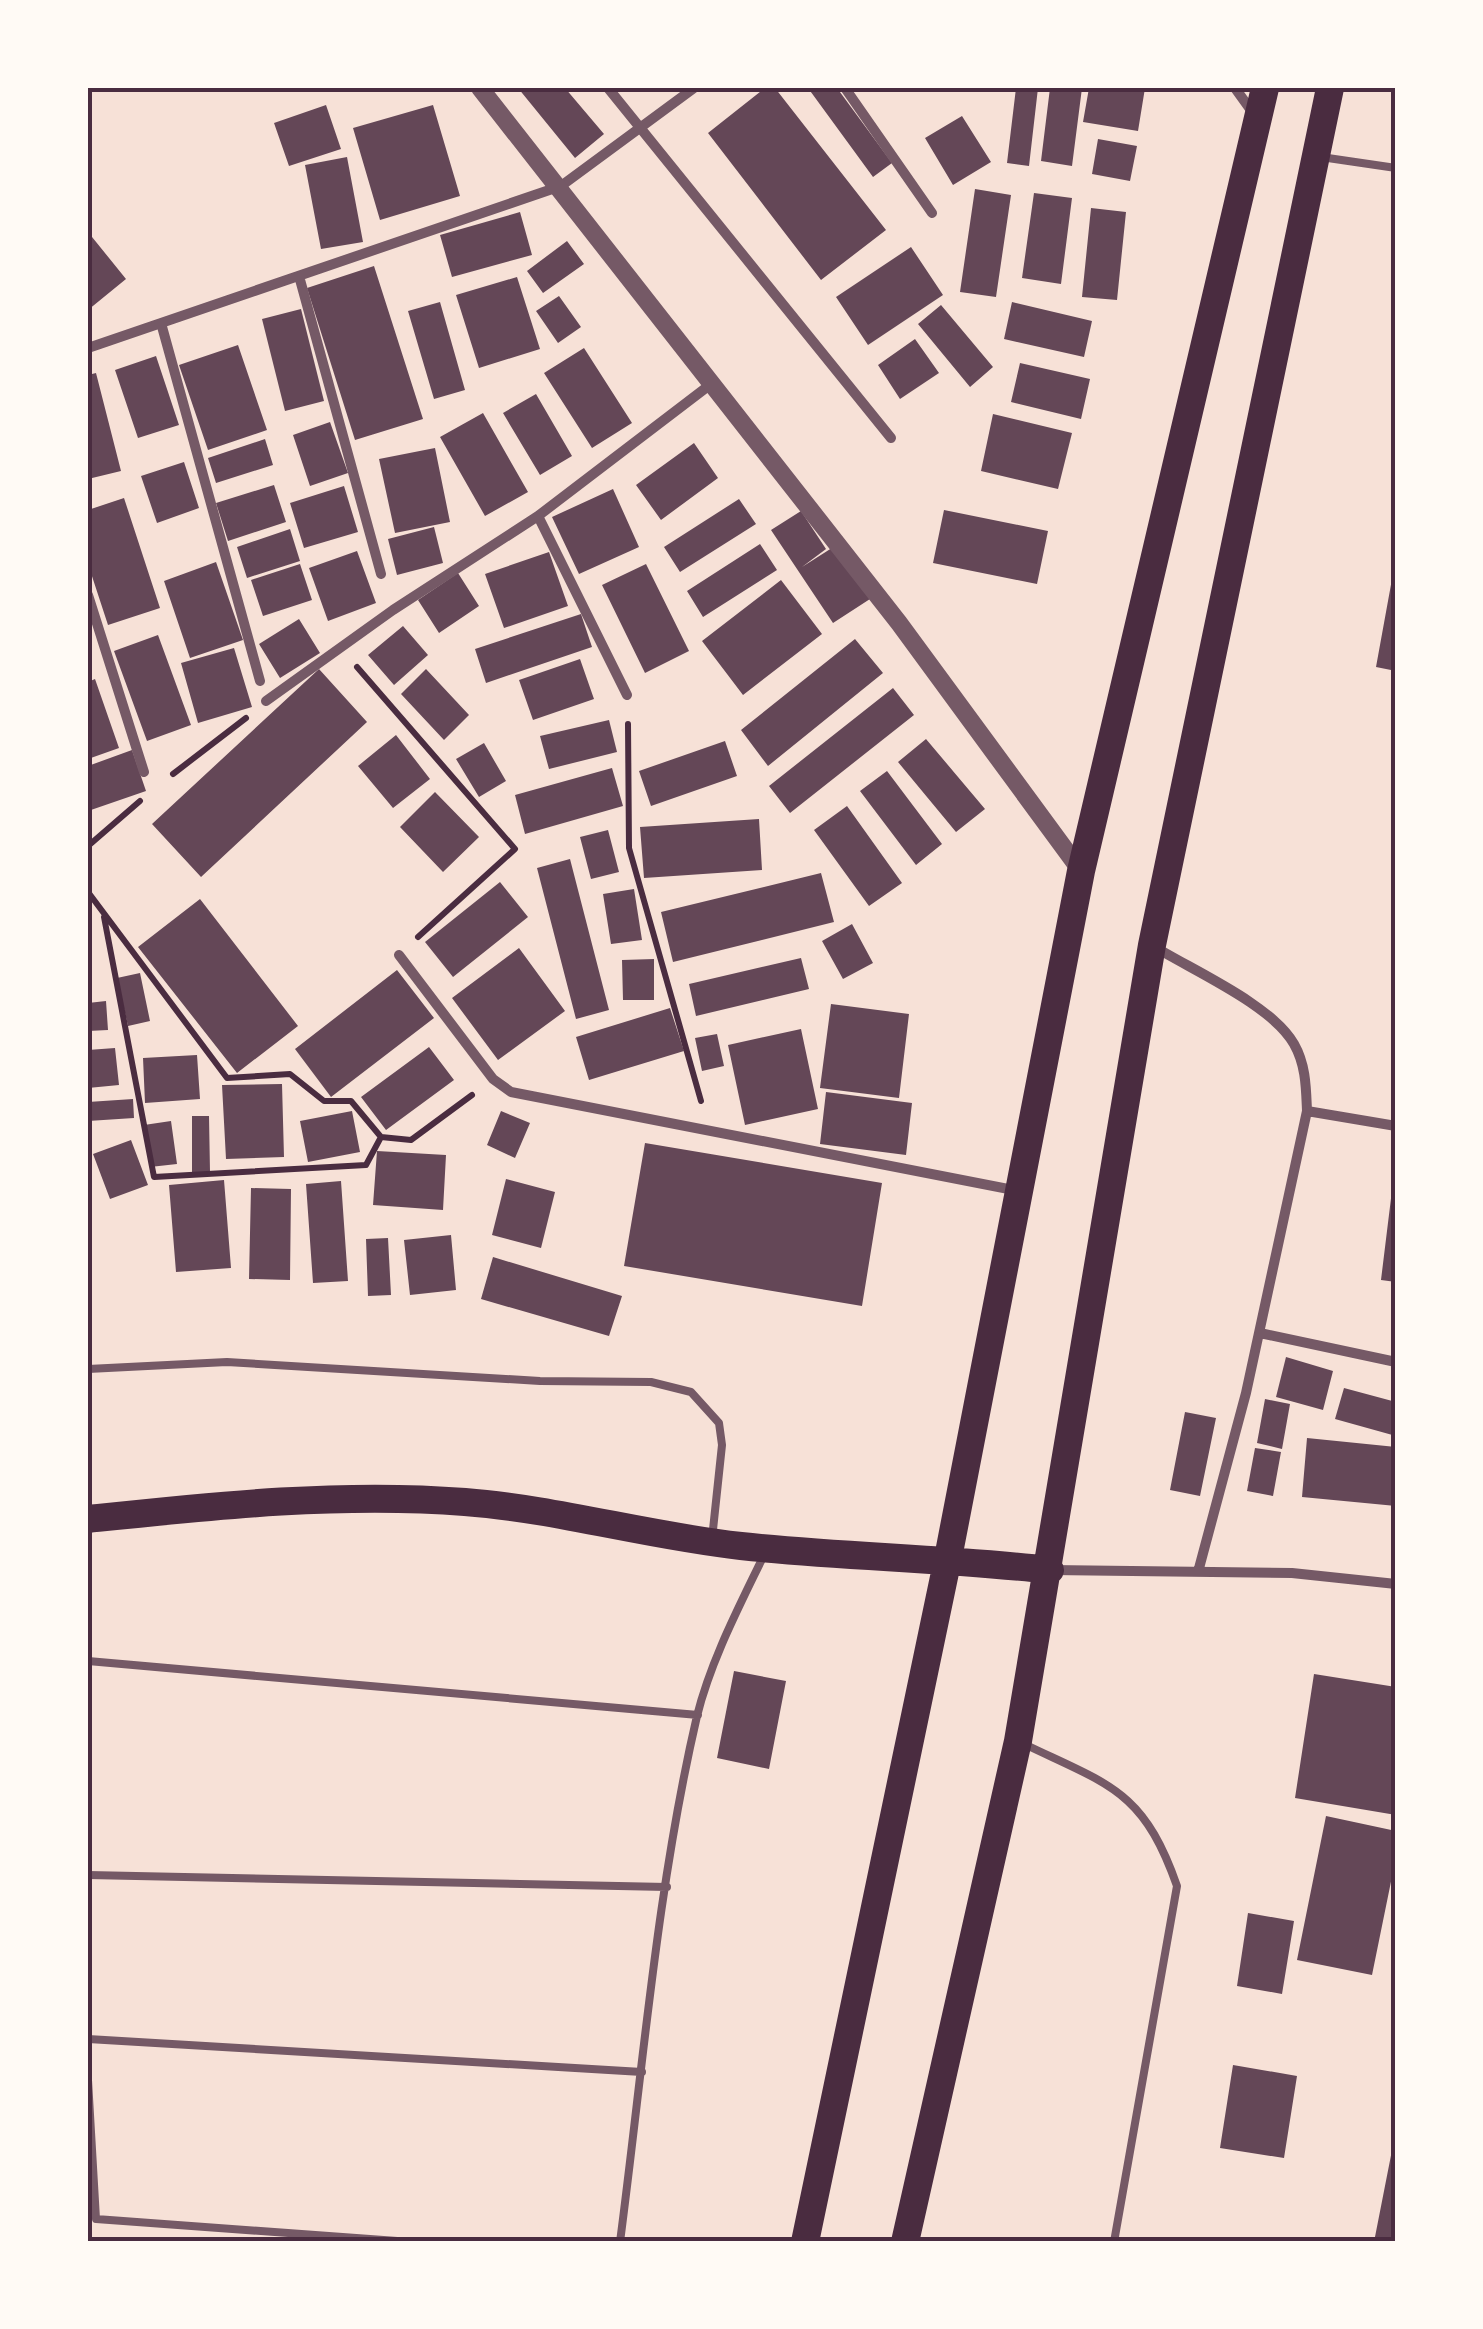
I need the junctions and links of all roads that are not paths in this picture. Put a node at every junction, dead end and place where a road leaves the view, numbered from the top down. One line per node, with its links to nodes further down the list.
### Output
1 (480, 88): 12 (street)
2 (608, 88): 9 (street)
3 (694, 88): 9 (street)
4 (845, 88): 13 (street)
5 (1235, 88): 8 (street)
6 (1264, 88): 8 (highway)
7 (1330, 88): 10 (highway)
8 (1257, 118): 26 (highway)
9 (640, 128): 12 (street); 18 (street)
10 (1315, 156): 11 (lane); 27 (highway)
11 (1396, 168)
12 (561, 186): 14 (street); 17 (street)
13 (932, 214)
14 (299, 276): 15 (street); 20 (street)
15 (161, 322): 16 (street); 22 (street)
16 (88, 348)
17 (711, 384): 19 (street); 26 (street)
18 (891, 438)
19 (538, 516): 23 (street); 24 (street)
20 (381, 574)
21 (88, 595): 25 (street)
22 (260, 681)
23 (627, 696)
24 (266, 702)
25 (144, 772)
26 (1081, 872): 31 (highway)
27 (1152, 946): 29 (street); 39 (highway)
28 (399, 955): 31 (street)
29 (1308, 1112): 30 (street); 32 (street)
30 (1396, 1126)
31 (1020, 1191): 38 (highway)
32 (1260, 1333): 33 (street); 40 (street)
33 (1396, 1362)
34 (88, 1369): 36 (lane)
35 (88, 1519): 36 (highway)
36 (712, 1543): 37 (highway)
37 (767, 1549): 38 (highway); 43 (lane)
38 (948, 1558): 39 (highway); 53 (highway)
39 (1050, 1570): 40 (street); 44 (highway)
40 (1198, 1572): 41 (street)
41 (1396, 1584)
42 (88, 1661): 43 (lane)
43 (698, 1714): 46 (lane)
44 (1018, 1741): 54 (highway); 55 (lane)
45 (88, 1875): 46 (lane)
46 (667, 1887): 48 (lane)
47 (88, 2040): 48 (lane)
48 (642, 2072): 52 (lane)
49 (88, 2080): 50 (lane)
50 (286, 2238): 51 (lane)
51 (411, 2242)
52 (620, 2242)
53 (805, 2242)
54 (905, 2242)
55 (1114, 2242)

